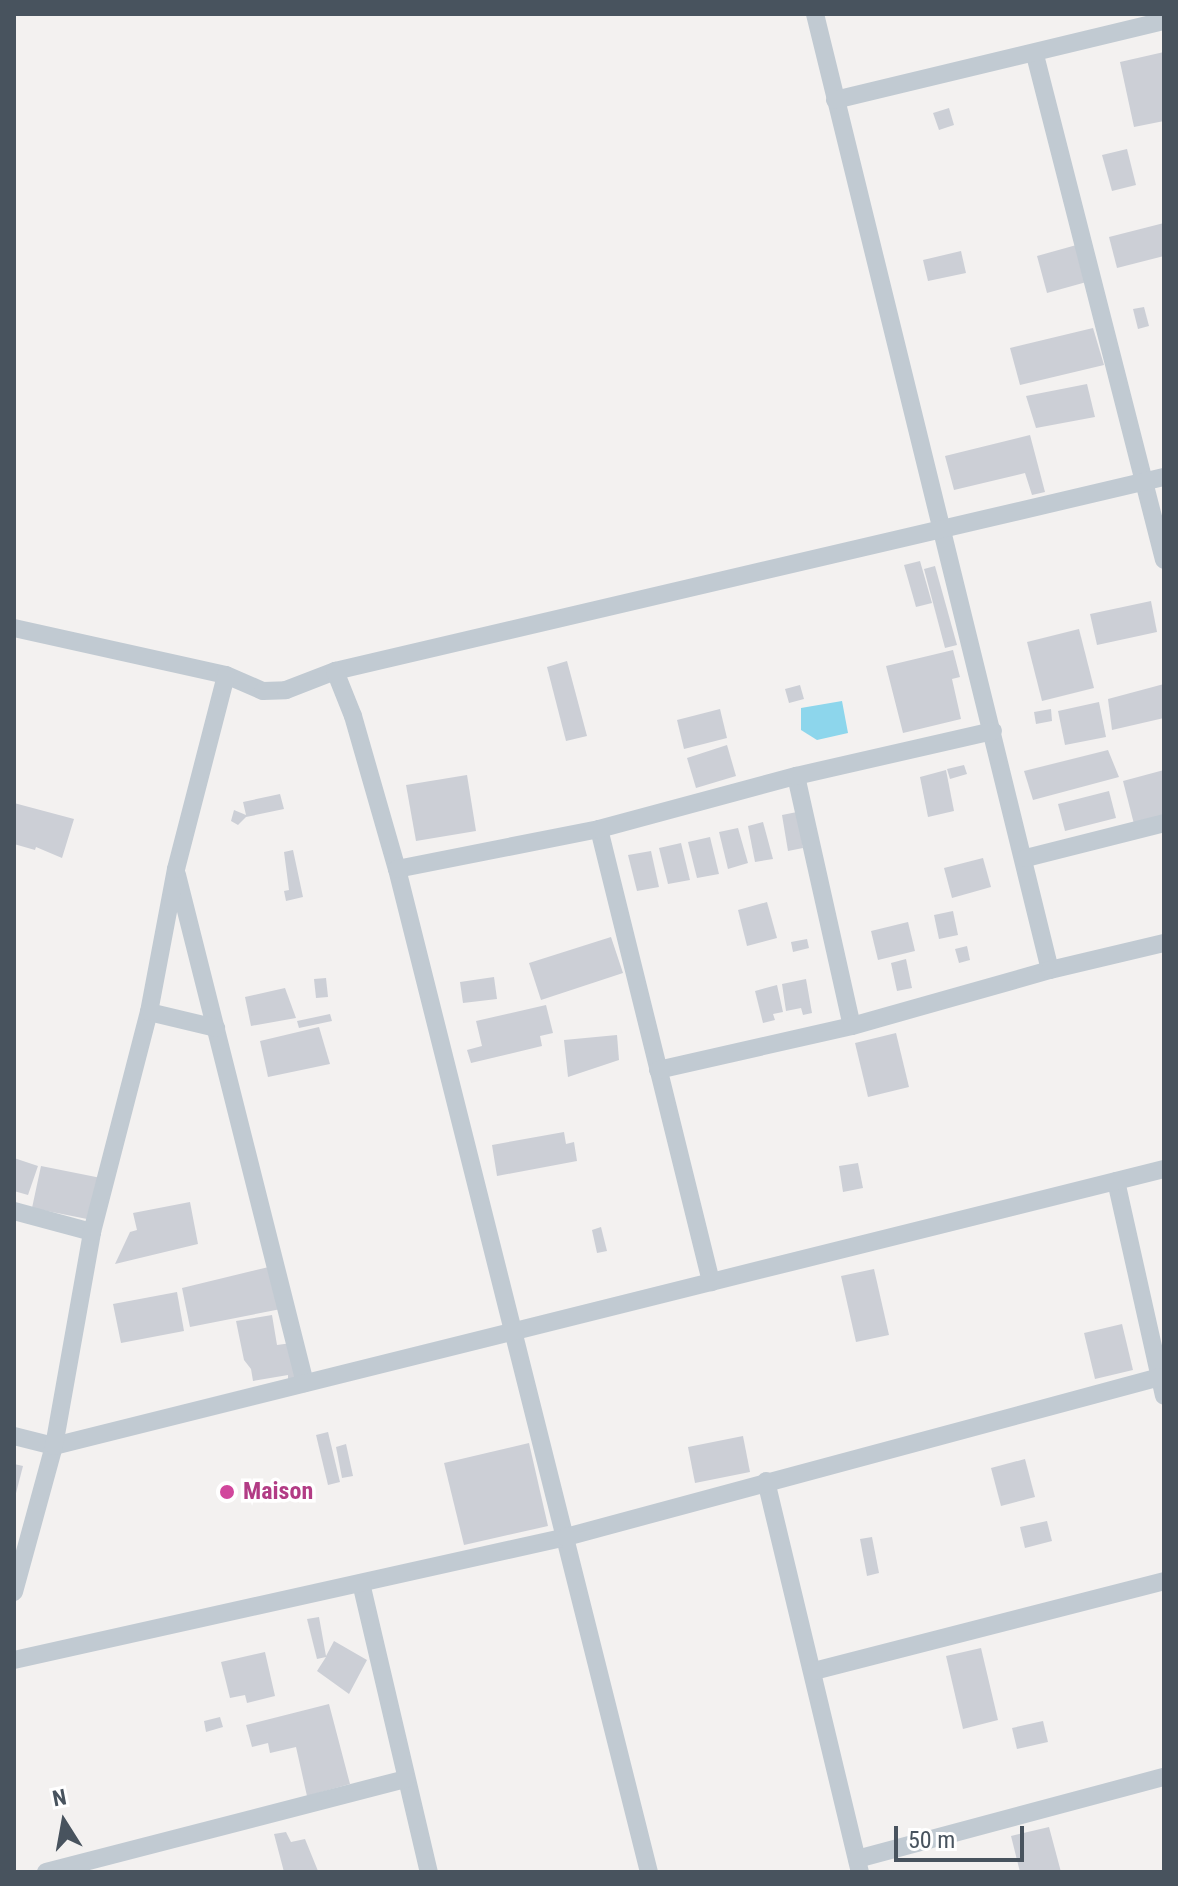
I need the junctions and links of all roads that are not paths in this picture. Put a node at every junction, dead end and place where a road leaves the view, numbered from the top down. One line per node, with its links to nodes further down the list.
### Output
1 (815, 14): 4 (street)
2 (1164, 21): 3 (street)
3 (1035, 55): 4 (street); 6 (street)
4 (835, 100): 7 (street)
5 (1164, 477): 6 (street)
6 (1144, 482): 7 (street); 8 (street)
7 (939, 530): 10 (street); 12 (street)
8 (1164, 560)
9 (15, 633): 11 (street)
10 (335, 671): 11 (street); 18 (street)
11 (226, 675): 17 (street)
12 (993, 731): 13 (street); 16 (street)
13 (796, 776): 15 (street); 22 (street)
14 (1164, 823): 16 (street)
15 (599, 829): 18 (street); 24 (street)
16 (1026, 858): 20 (street)
17 (176, 869): 21 (street); 23 (street)
18 (397, 869): 30 (street)
19 (1164, 943): 20 (street)
20 (1050, 970): 22 (street)
21 (149, 1012): 23 (street); 28 (street)
22 (852, 1026): 24 (street)
23 (216, 1028): 31 (street)
24 (658, 1070): 29 (street)
25 (1164, 1169): 26 (street)
26 (1116, 1181): 29 (street); 32 (street)
27 (14, 1211): 28 (street)
28 (92, 1232): 34 (street)
29 (711, 1282): 30 (street)
30 (514, 1331): 31 (street); 36 (street)
31 (305, 1383): 34 (street)
32 (1162, 1386): 35 (street)
33 (14, 1436): 34 (street)
34 (54, 1446): 39 (street)
35 (766, 1481): 36 (street); 41 (street)
36 (566, 1537): 38 (street); 47 (street)
37 (1164, 1581): 41 (street)
38 (361, 1583): 40 (street); 43 (street)
39 (14, 1592)
40 (14, 1660)
41 (814, 1671): 44 (street)
42 (1164, 1777): 44 (street)
43 (405, 1779): 45 (street); 46 (street)
44 (859, 1865)
45 (46, 1872)
46 (429, 1872)
47 (649, 1872)

